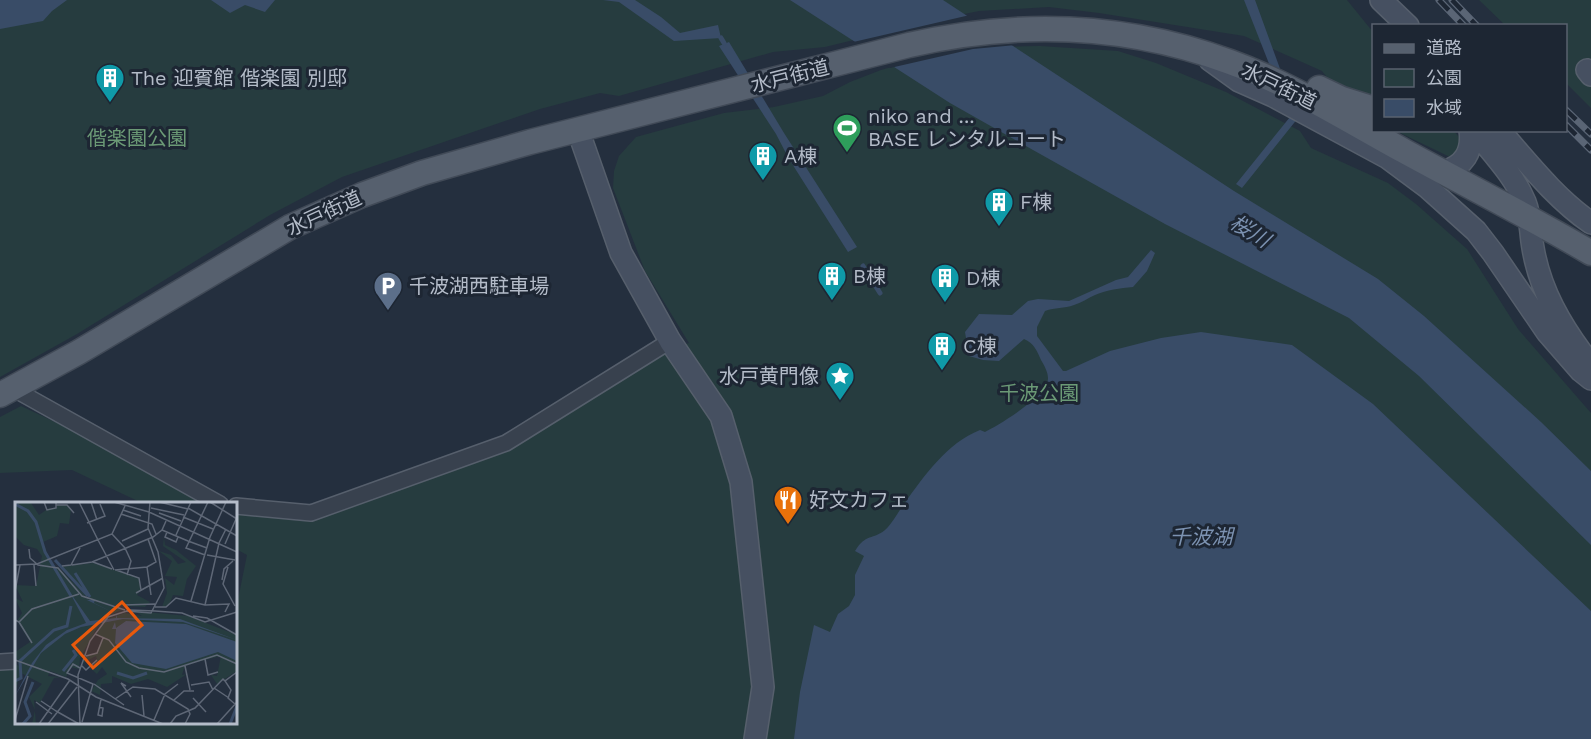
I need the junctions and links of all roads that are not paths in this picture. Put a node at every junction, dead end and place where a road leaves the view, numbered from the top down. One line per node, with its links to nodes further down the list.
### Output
1 (1367, 0): 3 (street)
2 (1381, 0): 4 (street)
3 (1385, 24)
4 (1406, 24)
5 (1198, 51): 6 (main road, 水戸街道); 8 (main road, 水戸街道); 18 (street)
6 (1232, 63): 7 (main road); 12 (main road, 水戸街道)
7 (1372, 108)
8 (578, 130): 16 (street); 19 (main road, 水戸街道)
9 (1472, 132): 12 (street)
10 (1474, 132): 13 (street)
11 (1501, 132): 14 (street)
12 (1443, 172): 13 (main road, 水戸街道)
13 (1530, 219): 15 (main road, 水戸街道); 17 (street)
14 (1591, 223)
15 (1591, 253)
16 (670, 341): 21 (street); 24 (street)
17 (1591, 365)
18 (1591, 379)
19 (6, 392): 20 (street)
20 (216, 502)
21 (237, 506)
22 (15, 661): 23 (street)
23 (0, 662)
24 (755, 739)

